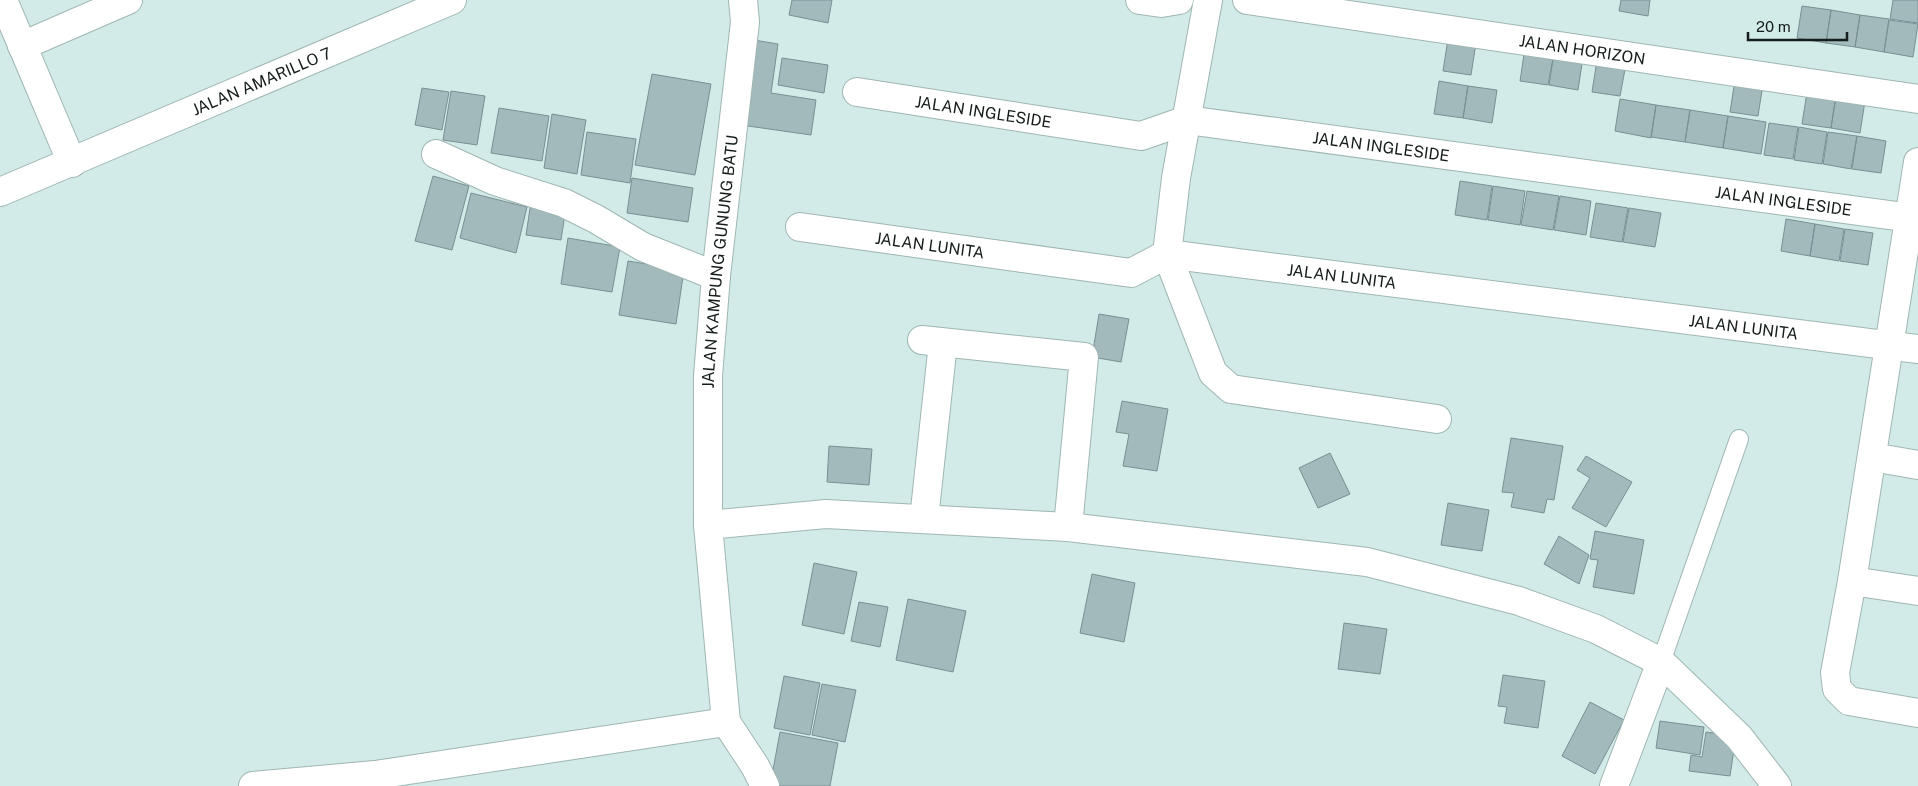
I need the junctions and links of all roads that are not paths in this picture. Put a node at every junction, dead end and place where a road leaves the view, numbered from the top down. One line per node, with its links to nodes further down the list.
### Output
1 (3, 0): 9 (street)
2 (128, 0): 9 (street)
3 (452, 0): 15 (street, JALAN AMARILLO 7)
4 (743, 0): 20 (street, JALAN KAMPUNG GUNUNG BATU)
5 (1140, 0): 6 (street)
6 (1179, 0)
7 (1208, 0): 12 (street)
8 (1247, 0): 11 (street, JALAN HORIZON)
9 (22, 46): 15 (street)
10 (857, 92): 12 (street, JALAN INGLESIDE)
11 (1918, 99)
12 (1187, 120): 17 (street, JALAN INGLESIDE); 19 (street)
13 (436, 154): 20 (street)
14 (1918, 162): 17 (street)
15 (72, 163): 16 (street, JALAN AMARILLO 7)
16 (0, 192)
17 (1914, 218): 21 (street)
18 (800, 227): 19 (street, JALAN LUNITA)
19 (1167, 254): 21 (street, JALAN LUNITA); 23 (street)
20 (716, 276): 28 (street, JALAN KAMPUNG GUNUNG BATU)
21 (1888, 344): 22 (street, JALAN LUNITA); 25 (street)
22 (1918, 349)
23 (1437, 419)
24 (1739, 439): 32 (lane)
25 (1872, 458): 26 (street); 30 (street)
26 (1918, 465)
27 (924, 519): 28 (street); 29 (street); 29 (street)
28 (708, 526): 34 (street, JALAN KAMPUNG GUNUNG BATU)
29 (1068, 527): 32 (street)
30 (1852, 581): 31 (street); 33 (street)
31 (1918, 591)
32 (1661, 662): 37 (street); 38 (street)
33 (1918, 713)
34 (726, 722): 35 (street); 36 (street)
35 (253, 786)
36 (765, 786)
37 (1614, 786)
38 (1777, 786)

